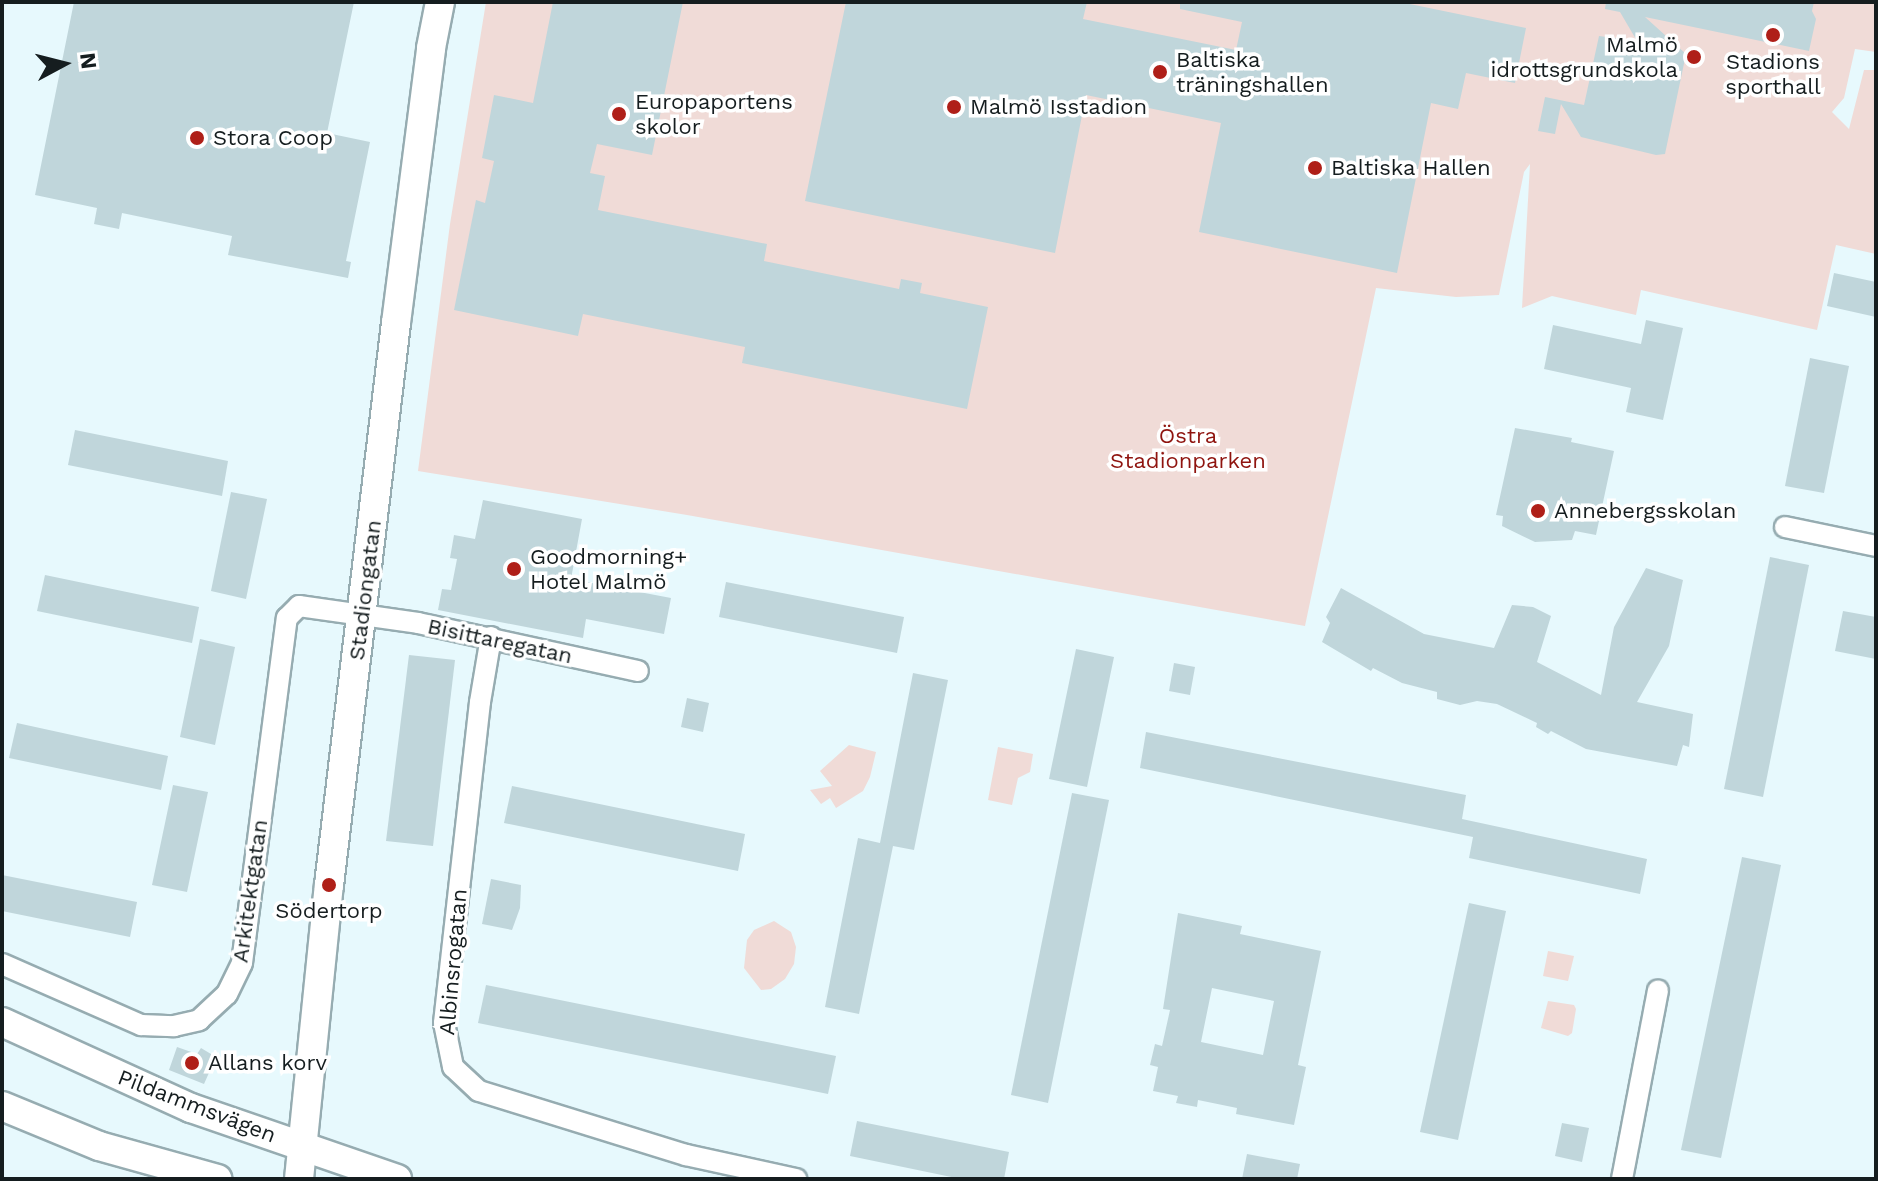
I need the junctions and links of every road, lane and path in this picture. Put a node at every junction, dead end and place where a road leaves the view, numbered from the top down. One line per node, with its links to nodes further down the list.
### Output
1 (440, 2): 4 (main road, Stadiongatan)
2 (1785, 527): 3 (street)
3 (1876, 546)
4 (361, 616): 5 (street, Bisittaregatan); 7 (street, Arkitektgatan); 11 (main road, Stadiongatan)
5 (491, 637): 6 (street, Bisittaregatan); 15 (street, Albinsrogatan)
6 (638, 671)
7 (2, 964)
8 (1658, 990): 16 (street)
9 (2, 1022): 11 (main road, Pildammsvägen)
10 (2, 1106): 12 (main road)
11 (304, 1147): 13 (main road, Stadiongatan); 14 (main road, Pildammsvägen)
12 (217, 1179)
13 (299, 1179)
14 (397, 1179)
15 (796, 1179)
16 (1622, 1179)

